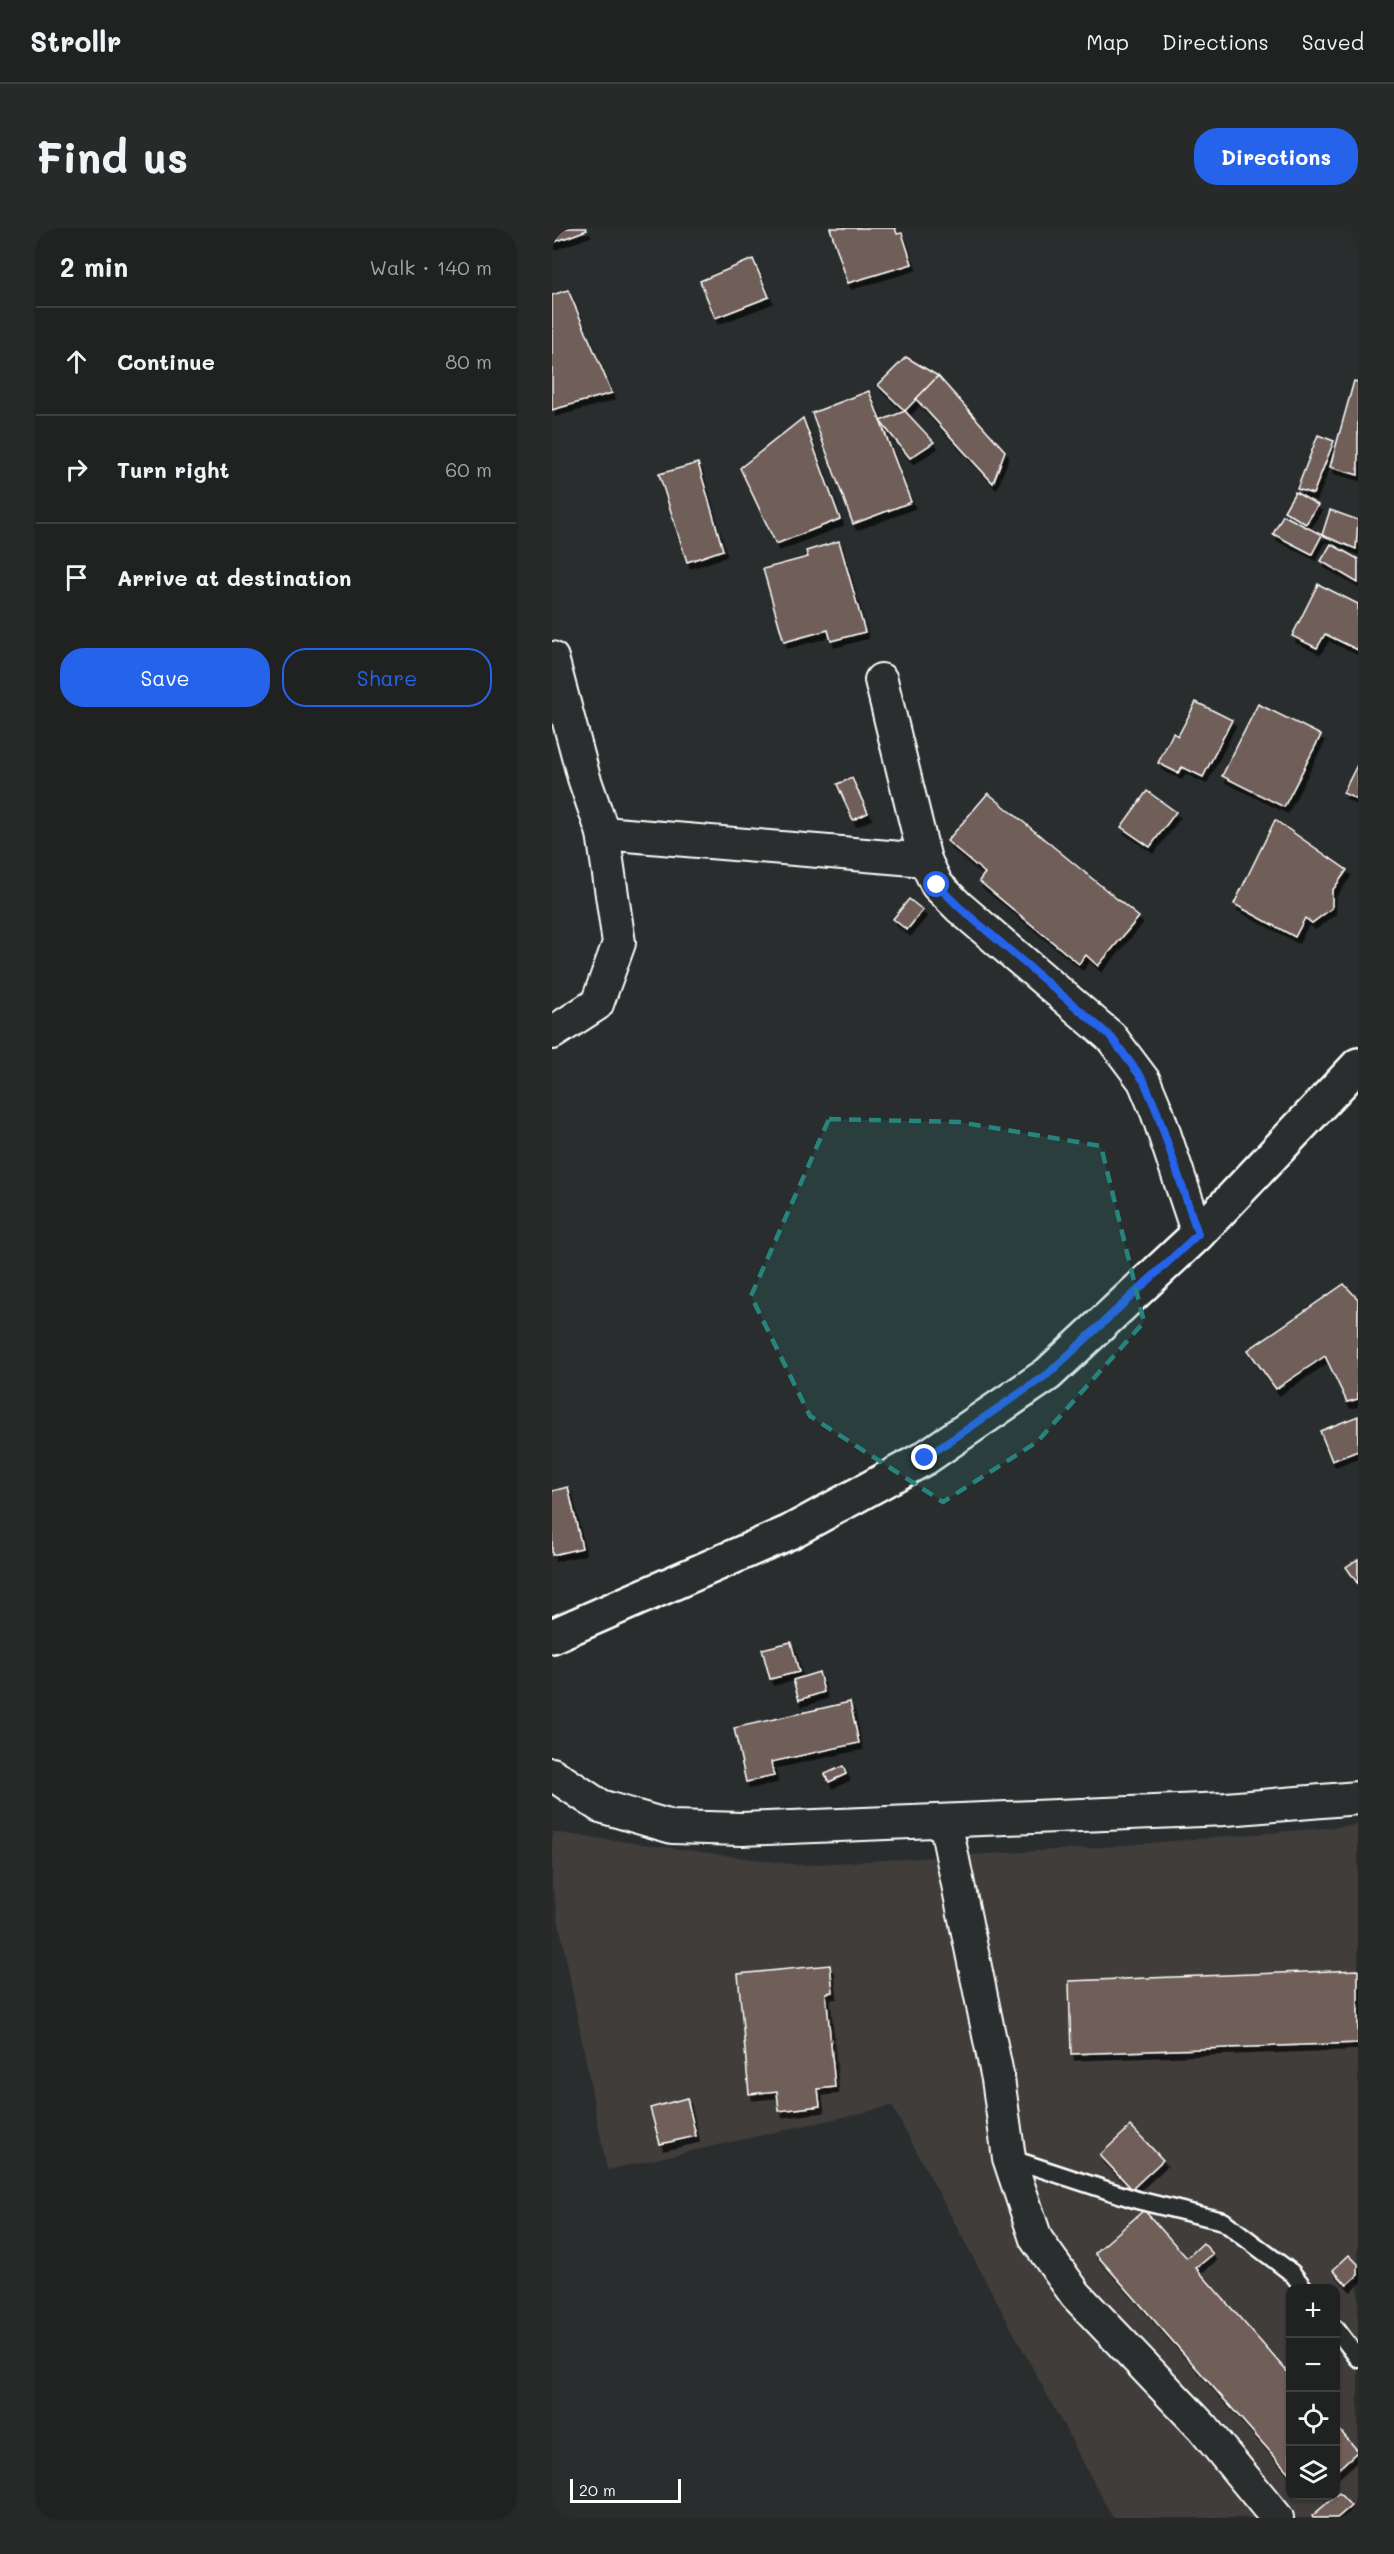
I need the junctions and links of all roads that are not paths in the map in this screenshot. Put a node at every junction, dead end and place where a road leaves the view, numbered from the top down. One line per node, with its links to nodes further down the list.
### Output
1 (552, 658): 3 (street)
2 (881, 680): 4 (street)
3 (603, 832): 4 (street); 5 (street)
4 (925, 860): 7 (street)
5 (552, 1033)
6 (1358, 1065): 7 (street)
7 (1198, 1234): 8 (street)
8 (552, 1636)
9 (552, 1774): 11 (street)
10 (1358, 1798): 11 (street)
11 (945, 1821): 12 (street)
12 (1009, 2158): 13 (lane); 16 (street)
13 (1300, 2284)
14 (1340, 2335): 15 (lane)
15 (1358, 2358)
16 (1277, 2518)

